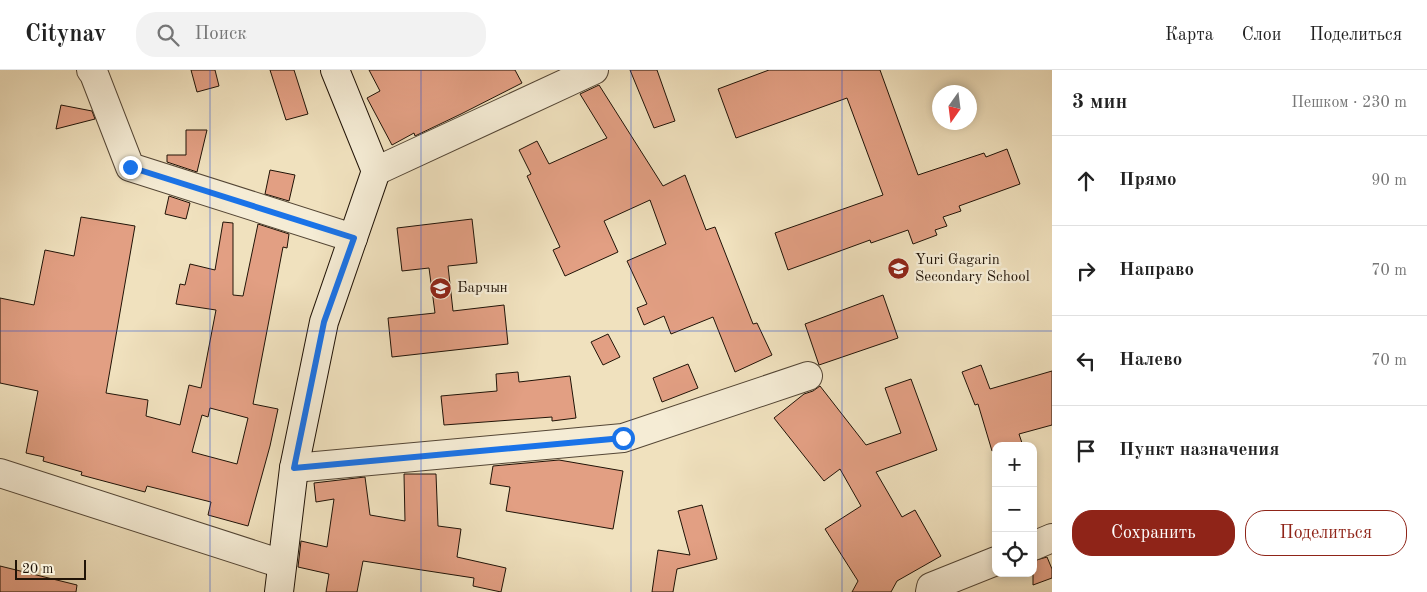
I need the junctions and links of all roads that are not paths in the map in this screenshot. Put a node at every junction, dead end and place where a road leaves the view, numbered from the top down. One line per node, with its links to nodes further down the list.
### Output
1 (91, 70): 5 (street)
2 (335, 70): 4 (street)
3 (594, 70): 4 (street)
4 (376, 171): 5 (street)
5 (354, 238): 7 (street)
6 (808, 376): 7 (street)
7 (294, 468): 12 (street)
8 (0, 473): 12 (street)
9 (1052, 538): 10 (street)
10 (1037, 544)
11 (992, 563): 14 (street)
12 (282, 564): 13 (street)
13 (279, 592)
14 (930, 592)

